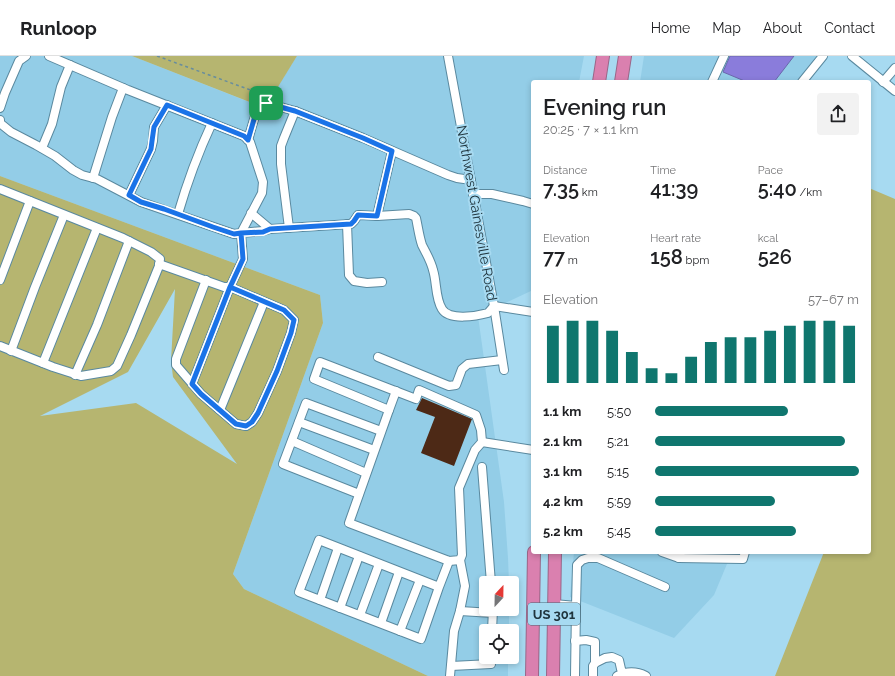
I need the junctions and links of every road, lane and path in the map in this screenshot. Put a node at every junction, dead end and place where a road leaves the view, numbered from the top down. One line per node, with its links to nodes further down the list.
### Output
1 (26, 56): 21 (street)
2 (49, 56): 10 (street)
3 (157, 56): 19 (path)
4 (448, 56): 29 (street, Northwest Gainesville Road)
5 (603, 56): 12 (highway)
6 (625, 56): 13 (highway)
7 (724, 56): 14 (street)
8 (823, 56): 15 (street)
9 (852, 56): 16 (street)
10 (70, 65): 17 (street); 26 (street)
11 (895, 68): 16 (street)
12 (599, 80)
13 (621, 80)
14 (713, 80)
15 (804, 80)
16 (884, 82): 18 (street)
17 (123, 88): 20 (street); 28 (street)
18 (895, 91)
19 (266, 103): 22 (street); 25 (street)
20 (167, 105): 24 (street); 32 (street)
21 (0, 108)
22 (295, 111): 27 (street); 41 (street)
23 (0, 120): 26 (street)
24 (212, 123): 25 (street); 36 (street)
25 (248, 140): 35 (street)
26 (42, 148): 28 (street)
27 (392, 151): 29 (street); 38 (street)
28 (94, 178): 32 (street)
29 (471, 180): 31 (street, Northwest Gainesville Road)
30 (0, 189): 33 (street)
31 (474, 194): 34 (street); 51 (street, Northwest Gainesville Road)
32 (129, 195): 36 (street)
33 (30, 201): 37 (street); 46 (street)
34 (531, 203)
35 (251, 213): 42 (street); 43 (street)
36 (178, 214): 43 (street)
37 (64, 215): 40 (street); 54 (street)
38 (377, 216): 39 (street); 51 (street)
39 (347, 224): 41 (street); 48 (street)
40 (97, 228): 44 (street); 57 (street)
41 (289, 228): 42 (street)
42 (270, 229): 43 (street)
43 (241, 233): 49 (street)
44 (129, 241): 45 (street); 59 (street)
45 (159, 264): 47 (street); 59 (street)
46 (0, 280)
47 (206, 280): 49 (street); 60 (street)
48 (382, 282)
49 (230, 287): 50 (street); 60 (street)
50 (264, 302): 62 (street); 62 (street)
51 (494, 306): 52 (street); 56 (street, Northwest Gainesville Road)
52 (531, 312)
53 (0, 346): 54 (street)
54 (12, 351): 57 (street)
55 (378, 357): 56 (street)
56 (502, 360): 58 (street, Northwest Gainesville Road)
57 (43, 363): 59 (street)
58 (504, 370)
59 (76, 375)
60 (192, 384): 62 (street)
61 (396, 391): 63 (street); 63 (street); 67 (street)
62 (220, 410)
63 (388, 410): 65 (street)
64 (299, 422): 65 (street); 66 (street); 68 (street)
65 (381, 431): 68 (street)
66 (292, 441): 71 (street); 72 (street)
67 (482, 442): 69 (street); 80 (street)
68 (374, 450): 71 (street)
69 (531, 450)
70 (482, 467): 85 (street)
71 (366, 473): 72 (street)
72 (359, 494): 81 (street)
73 (338, 548): 79 (street); 89 (street); 89 (street)
74 (534, 554): 104 (highway, US 301)
75 (549, 554): 83 (highway)
76 (556, 554): 83 (highway, US 301)
77 (744, 554): 78 (street)
78 (680, 555)
79 (359, 556): 82 (street); 92 (street)
80 (460, 560): 81 (street); 93 (street)
81 (450, 561): 87 (street)
82 (380, 564): 84 (street); 95 (street)
83 (555, 570): 90 (highway, US 301)
84 (399, 572): 86 (street); 96 (street)
85 (490, 576)
86 (420, 580): 87 (street); 97 (street)
87 (439, 587): 97 (street)
88 (665, 587): 91 (street)
89 (320, 600): 92 (street)
90 (554, 604): 91 (street); 105 (highway, US 301)
91 (576, 606): 98 (street)
92 (340, 608): 95 (street)
93 (460, 611): 94 (street); 101 (street)
94 (479, 611)
95 (360, 616): 96 (street)
96 (380, 623): 97 (street)
97 (400, 631)
98 (575, 641): 99 (street); 106 (street)
99 (595, 663): 102 (street); 107 (street)
100 (491, 664): 101 (street)
101 (451, 666): 103 (street)
102 (620, 675): 108 (street)
103 (450, 676)
104 (532, 676)
105 (553, 676)
106 (575, 676)
107 (593, 676)
108 (646, 676)

